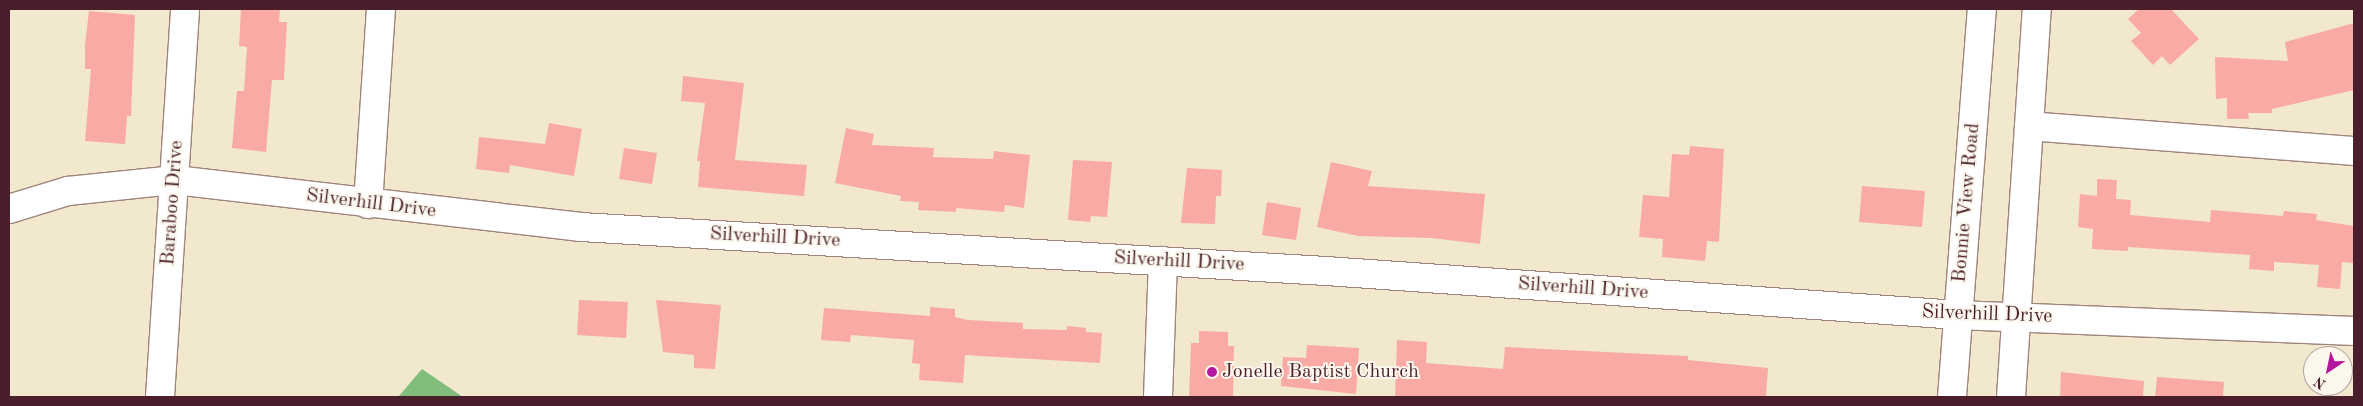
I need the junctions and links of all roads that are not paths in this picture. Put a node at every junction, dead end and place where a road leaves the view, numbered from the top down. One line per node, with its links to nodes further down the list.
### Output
1 (184, 9): 7 (street, Baraboo Drive)
2 (381, 9): 8 (street)
3 (1982, 9): 11 (street, Bonnie View Road)
4 (2037, 9): 5 (street)
5 (2029, 126): 6 (street); 12 (street)
6 (2354, 151)
7 (175, 180): 8 (street, Silverhill Drive); 9 (street, Silverhill Drive); 14 (street, Baraboo Drive)
8 (368, 204): 10 (street, Silverhill Drive)
9 (9, 209)
10 (1163, 261): 11 (street, Silverhill Drive); 15 (street)
11 (1958, 315): 12 (street, Silverhill Drive); 16 (street, Bonnie View Road)
12 (2017, 316): 13 (street, Silverhill Drive); 17 (street)
13 (2354, 331)
14 (160, 397)
15 (1158, 397)
16 (1952, 397)
17 (2011, 397)

